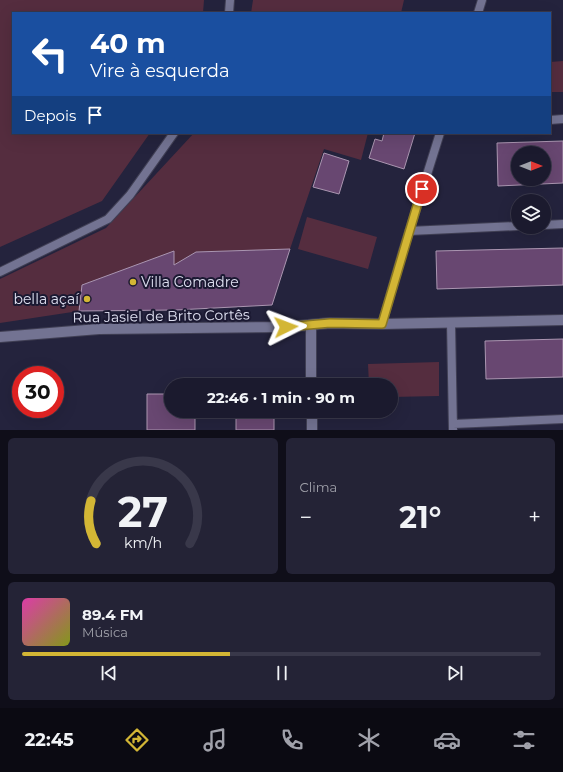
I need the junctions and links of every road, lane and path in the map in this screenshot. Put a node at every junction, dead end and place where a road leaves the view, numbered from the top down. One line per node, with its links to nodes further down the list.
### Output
1 (230, 0): 3 (lane)
2 (482, 0): 4 (lane)
3 (229, 12)
4 (478, 12)
5 (563, 119): 6 (lane)
6 (551, 120)
7 (173, 134): 13 (lane)
8 (440, 134): 12 (lane)
9 (563, 224): 10 (lane)
10 (551, 225)
11 (511, 226): 12 (lane)
12 (409, 231): 16 (lane)
13 (0, 272)
14 (563, 320): 15 (street, Rua Jasiel de Brito Cortês)
15 (451, 323): 16 (street, Rua Jasiel de Brito Cortês); 22 (lane)
16 (382, 324): 17 (street, Rua Jasiel de Brito Cortês)
17 (311, 326): 18 (street, Rua Jasiel de Brito Cortês); 19 (street)
18 (0, 337)
19 (312, 378)
20 (312, 418): 23 (street)
21 (563, 419): 22 (lane)
22 (453, 427)
23 (312, 430)

